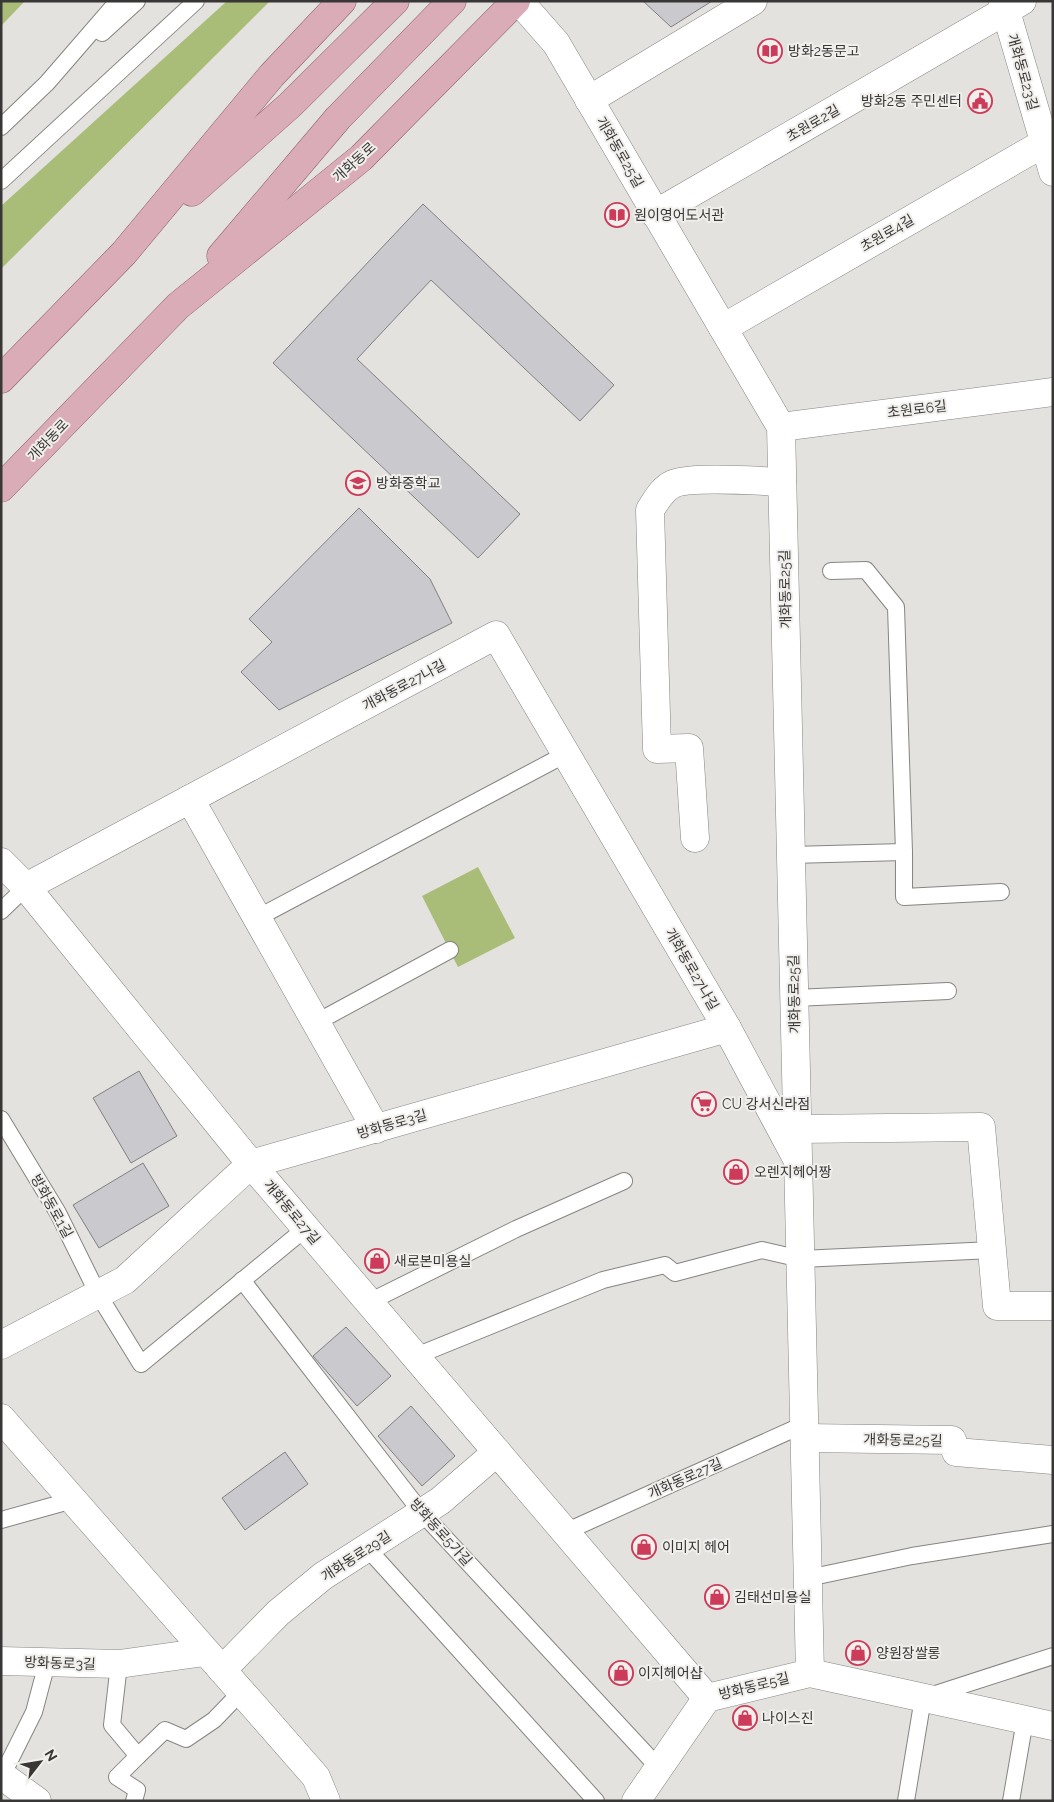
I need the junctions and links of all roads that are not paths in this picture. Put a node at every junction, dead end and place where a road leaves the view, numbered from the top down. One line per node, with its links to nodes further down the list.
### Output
1 (118, 1): 10 (lane)
2 (137, 1): 10 (lane)
3 (196, 1): 15 (lane)
4 (342, 1): 17 (main road)
5 (395, 1): 17 (main road)
6 (452, 1): 18 (main road, 개화동로)
7 (517, 1): 11 (street, 개화동로25길); 18 (main road, 개화동로)
8 (753, 1): 11 (street)
9 (1010, 5): 13 (street, 개화동로23길); 16 (street, 초원로2길)
10 (47, 83): 12 (lane)
11 (589, 100): 16 (street, 개화동로25길)
12 (1, 127)
13 (1049, 144): 14 (street, 개화동로23길); 19 (street, 초원로4길)
14 (1053, 172)
15 (1, 181)
16 (656, 214): 19 (street, 개화동로25길)
17 (124, 253): 20 (main road)
18 (178, 306): 24 (main road, 개화동로)
19 (723, 328): 22 (street, 개화동로25길)
20 (1, 378)
21 (1053, 392): 22 (street, 초원로6길)
22 (781, 427): 23 (street, 개화동로25길)
23 (782, 482): 28 (street); 30 (street, 개화동로25길)
24 (1, 488)
25 (831, 571): 29 (lane)
26 (566, 754): 27 (street, 개화동로27나길); 35 (lane); 40 (street, 개화동로27나길)
27 (190, 799): 32 (street, 개화동로27나길); 35 (street)
28 (694, 838)
29 (904, 852): 30 (lane); 33 (lane)
30 (791, 855): 38 (street, 개화동로25길)
31 (1, 862): 32 (street, 개화동로27길)
32 (26, 887): 34 (lane); 45 (street, 개화동로27길)
33 (1000, 892)
34 (1, 911)
35 (257, 918): 39 (street)
36 (450, 950): 39 (lane)
37 (948, 991): 38 (lane)
38 (794, 998): 43 (street, 개화동로25길)
39 (317, 1022): 42 (street)
40 (727, 1028): 42 (street, 방화동로3길); 44 (street, 개화동로27나길)
41 (1, 1119): 51 (lane, 방화동로1길)
42 (376, 1129): 45 (street, 방화동로3길)
43 (798, 1129): 44 (street, 개화동로25길); 48 (street)
44 (798, 1160): 49 (street, 개화동로25길)
45 (252, 1164): 47 (street, 개화동로27길); 51 (street, 방화동로3길)
46 (624, 1181): 52 (lane)
47 (306, 1228): 50 (lane); 52 (street, 개화동로27길)
48 (992, 1250): 49 (lane); 53 (street)
49 (801, 1259): 55 (lane); 57 (street, 개화동로25길)
50 (242, 1280): 51 (lane); 61 (lane, 방화동로5가길)
51 (98, 1294): 54 (street, 방화동로3길)
52 (369, 1302): 55 (street, 개화동로27길)
53 (1053, 1306)
54 (1, 1345)
55 (416, 1356): 58 (street, 개화동로27길)
56 (1, 1418): 60 (street)
57 (805, 1431): 59 (street, 개화동로25길); 63 (lane, 개화동로27길); 66 (street, 개화동로25길)
58 (497, 1452): 61 (street, 개화동로29길); 63 (street, 개화동로27길)
59 (1053, 1460)
60 (73, 1500): 62 (lane); 69 (street)
61 (422, 1513): 65 (street, 개화동로29길); 79 (lane, 방화동로5가길)
62 (1, 1520)
63 (565, 1532): 74 (street, 개화동로27길)
64 (1053, 1534): 66 (lane)
65 (367, 1548): 69 (street, 개화동로29길); 84 (lane)
66 (808, 1578): 72 (street, 개화동로25길)
67 (1053, 1656): 75 (lane)
68 (1, 1661): 70 (street, 방화동로3길)
69 (214, 1661): 71 (street, 방화동로3길); 73 (street)
70 (47, 1664): 71 (street, 방화동로3길); 80 (lane)
71 (119, 1664): 78 (lane)
72 (810, 1672): 74 (street, 방화동로5길); 75 (street, 방화동로5길)
73 (242, 1692): 78 (lane); 83 (street)
74 (707, 1698): 79 (street, 방화동로5길)
75 (923, 1698): 76 (street, 방화동로5길); 86 (lane)
76 (1025, 1720): 77 (street, 방화동로5길); 87 (lane)
77 (1053, 1726)
78 (138, 1756): 82 (lane)
79 (658, 1768): 85 (street, 방화동로5길)
80 (2, 1775): 81 (street)
81 (37, 1801)
82 (134, 1801)
83 (326, 1801)
84 (596, 1801)
85 (636, 1801)
86 (906, 1801)
87 (1011, 1801)

